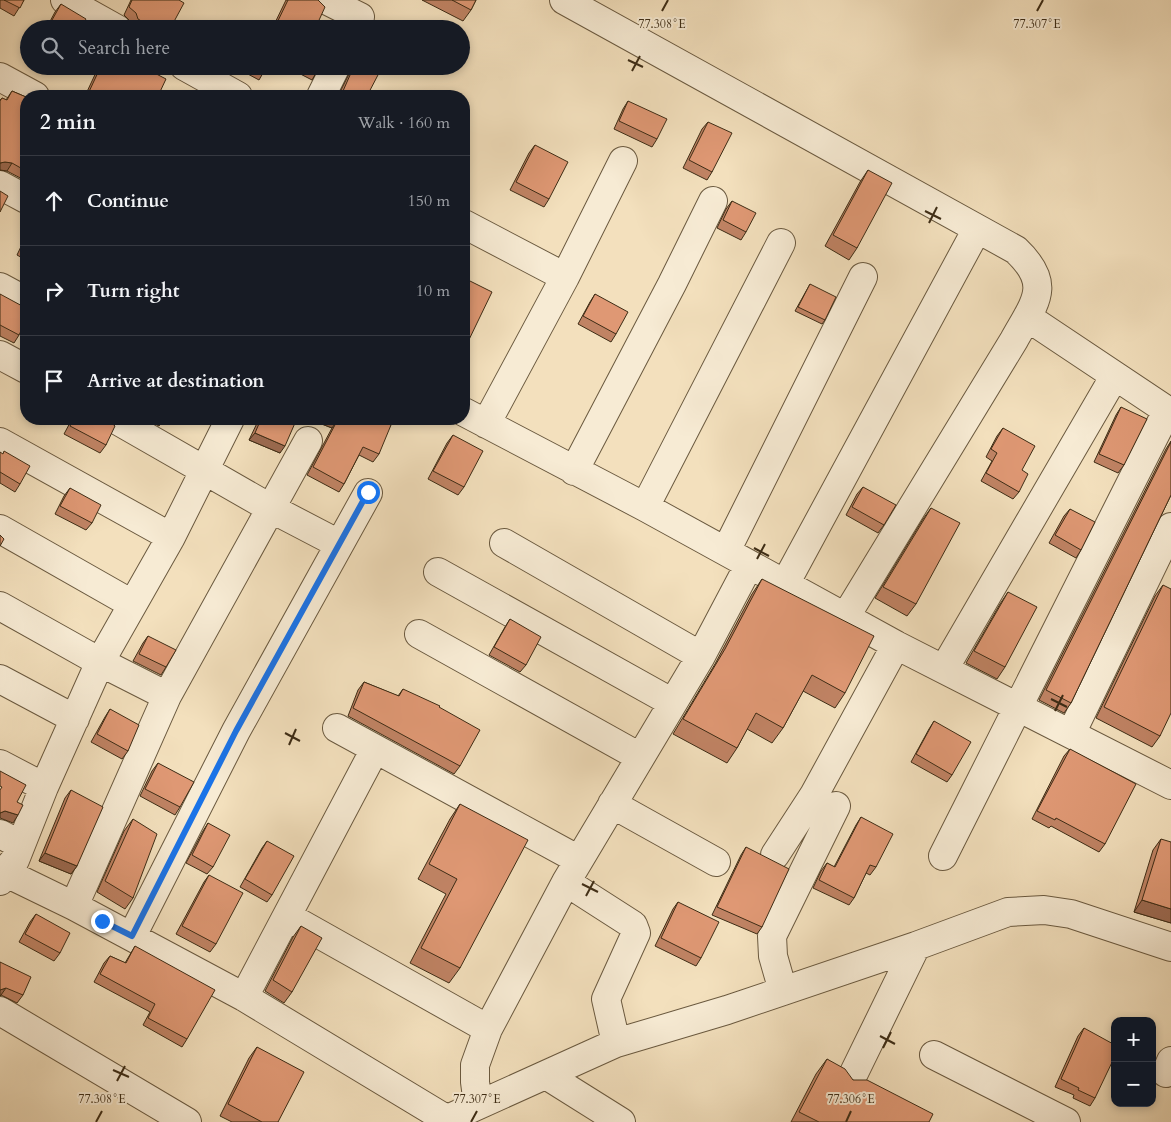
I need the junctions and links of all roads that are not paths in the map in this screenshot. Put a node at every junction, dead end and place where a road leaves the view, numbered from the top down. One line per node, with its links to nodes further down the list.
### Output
1 (65, 0): 5 (street)
2 (326, 0): 4 (street)
3 (564, 0): 17 (street)
4 (361, 15)
5 (101, 20)
6 (200, 75): 10 (street)
7 (332, 75): 11 (street)
8 (0, 77): 9 (street)
9 (24, 90)
10 (227, 90)
11 (324, 90)
12 (623, 161): 19 (street)
13 (0, 185): 14 (street)
14 (20, 196)
15 (713, 201): 34 (street)
16 (470, 227): 19 (street)
17 (977, 229): 23 (street); 46 (street)
18 (781, 243): 36 (street)
19 (565, 277): 28 (street)
20 (864, 277): 43 (street)
21 (0, 288): 22 (street)
22 (20, 298)
23 (1027, 317): 26 (street); 49 (street)
24 (0, 355): 25 (street)
25 (20, 366)
26 (1114, 377): 27 (street); 54 (street)
27 (1169, 412): 58 (street)
28 (475, 418): 34 (street)
29 (126, 425): 33 (street)
30 (227, 425): 33 (street)
31 (308, 440): 37 (street)
32 (0, 442): 40 (street)
33 (205, 469): 37 (street); 40 (street)
34 (574, 471): 36 (street)
35 (368, 492): 42 (street)
36 (645, 507): 43 (street)
37 (272, 509): 42 (street); 56 (street)
38 (1171, 527): 61 (street)
39 (0, 529): 47 (street)
40 (171, 537): 47 (street)
41 (504, 543): 52 (street)
42 (339, 544): 77 (street)
43 (726, 551): 44 (street)
44 (749, 565): 46 (street); 52 (street)
45 (438, 572): 57 (street)
46 (785, 584): 49 (street)
47 (132, 604): 53 (street)
48 (0, 606): 53 (street)
49 (846, 616): 51 (street)
50 (419, 634): 63 (street)
51 (896, 644): 54 (street); 70 (street)
52 (701, 656): 57 (street)
53 (100, 662): 56 (street); 59 (street)
54 (944, 669): 58 (street)
55 (0, 680): 59 (street)
56 (167, 696): 75 (street)
57 (673, 703): 63 (street)
58 (1017, 706): 61 (street); 71 (street)
59 (75, 719): 66 (street)
60 (337, 728): 62 (street)
61 (1071, 734): 65 (street)
62 (376, 749): 73 (street); 76 (street)
63 (640, 757): 67 (street)
64 (0, 764): 66 (street)
65 (1171, 784)
66 (44, 787): 69 (street)
67 (612, 804): 72 (street); 73 (street)
68 (836, 806): 80 (street)
69 (11, 839): 74 (street)
70 (775, 855)
71 (943, 856)
72 (716, 862)
73 (572, 871): 83 (street); 84 (street)
74 (2, 877): 75 (street)
75 (74, 906): 77 (street)
76 (287, 916): 81 (street); 83 (street)
77 (132, 936): 81 (street)
78 (916, 946): 79 (street); 80 (street); 87 (street)
79 (1171, 947)
80 (782, 991): 84 (street)
81 (244, 997): 89 (street)
82 (0, 1011): 90 (street)
83 (488, 1029): 88 (street)
84 (616, 1043): 86 (street)
85 (934, 1055): 92 (street)
86 (546, 1075): 88 (street); 91 (street)
87 (850, 1081)
88 (478, 1104): 89 (street)
89 (446, 1121)
90 (187, 1122)
91 (621, 1122)
92 (1066, 1122)

